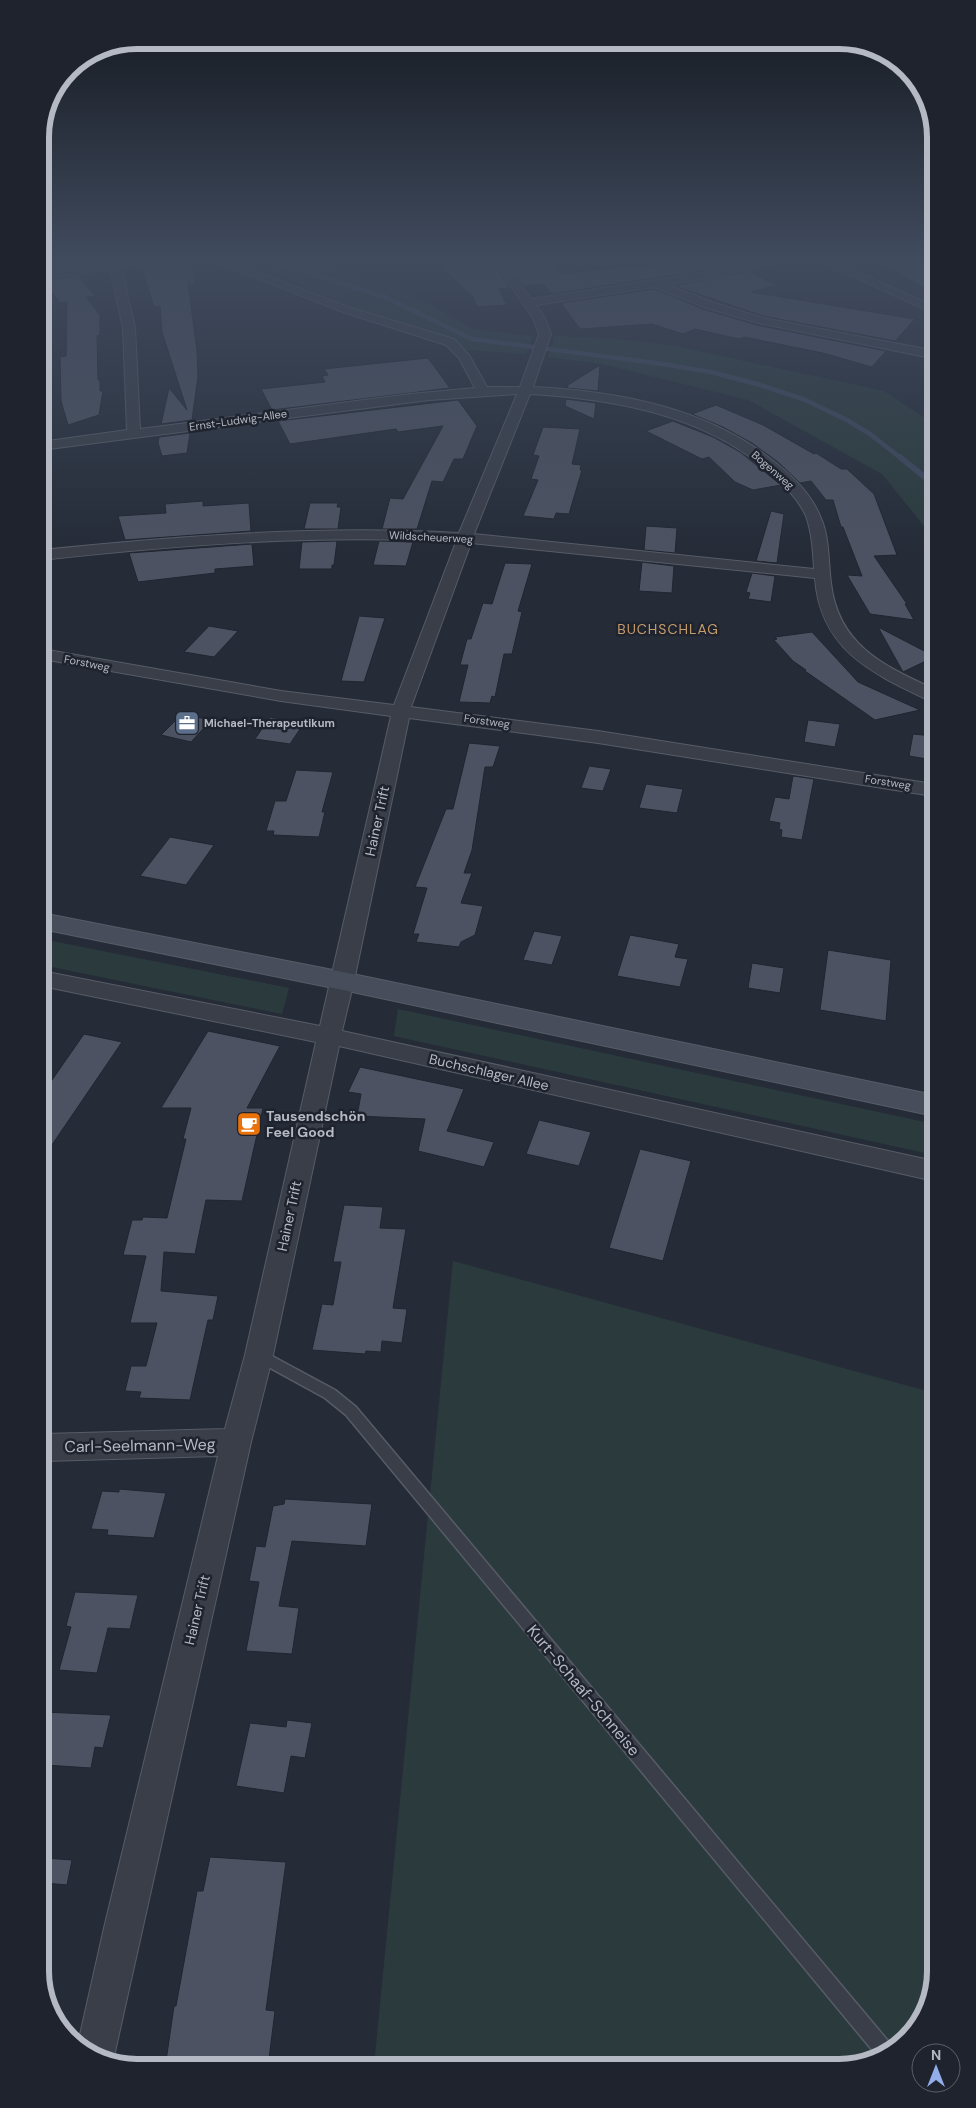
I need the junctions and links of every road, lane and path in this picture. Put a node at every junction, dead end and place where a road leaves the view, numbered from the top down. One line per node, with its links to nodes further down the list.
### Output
1 (130, 355): 6 (street)
2 (463, 355): 4 (street)
3 (538, 355): 5 (street, Hainer Trift)
4 (483, 391): 5 (street, Ernst-Ludwig-Allee); 6 (street, Ernst-Ludwig-Allee)
5 (526, 391): 8 (street, Hainer Trift); 10 (street, Bogenweg)
6 (134, 434): 7 (street, Ernst-Ludwig-Allee)
7 (49, 445)
8 (465, 538): 9 (street, Wildscheuerweg); 10 (street, Wildscheuerweg); 13 (street, Hainer Trift)
9 (49, 554)
10 (821, 574): 12 (street, Bogenweg)
11 (49, 655): 13 (street, Forstweg)
12 (927, 692)
13 (401, 711): 14 (street, Forstweg); 17 (street, Hainer Trift)
14 (927, 789)
15 (49, 922): 17 (main road)
16 (49, 979): 18 (street, Buchschlager Allee)
17 (343, 981): 18 (street, Hainer Trift); 19 (main road)
18 (329, 1036): 20 (street, Buchschlager Allee); 21 (street, Hainer Trift)
19 (927, 1105)
20 (927, 1169)
21 (259, 1354): 22 (street, Hainer Trift); 24 (lane, Kurt-Schaaf-Schneise)
22 (236, 1442): 23 (street, Carl-Seelmann-Weg); 25 (street, Hainer Trift)
23 (49, 1447)
24 (882, 2047)
25 (97, 2049)

